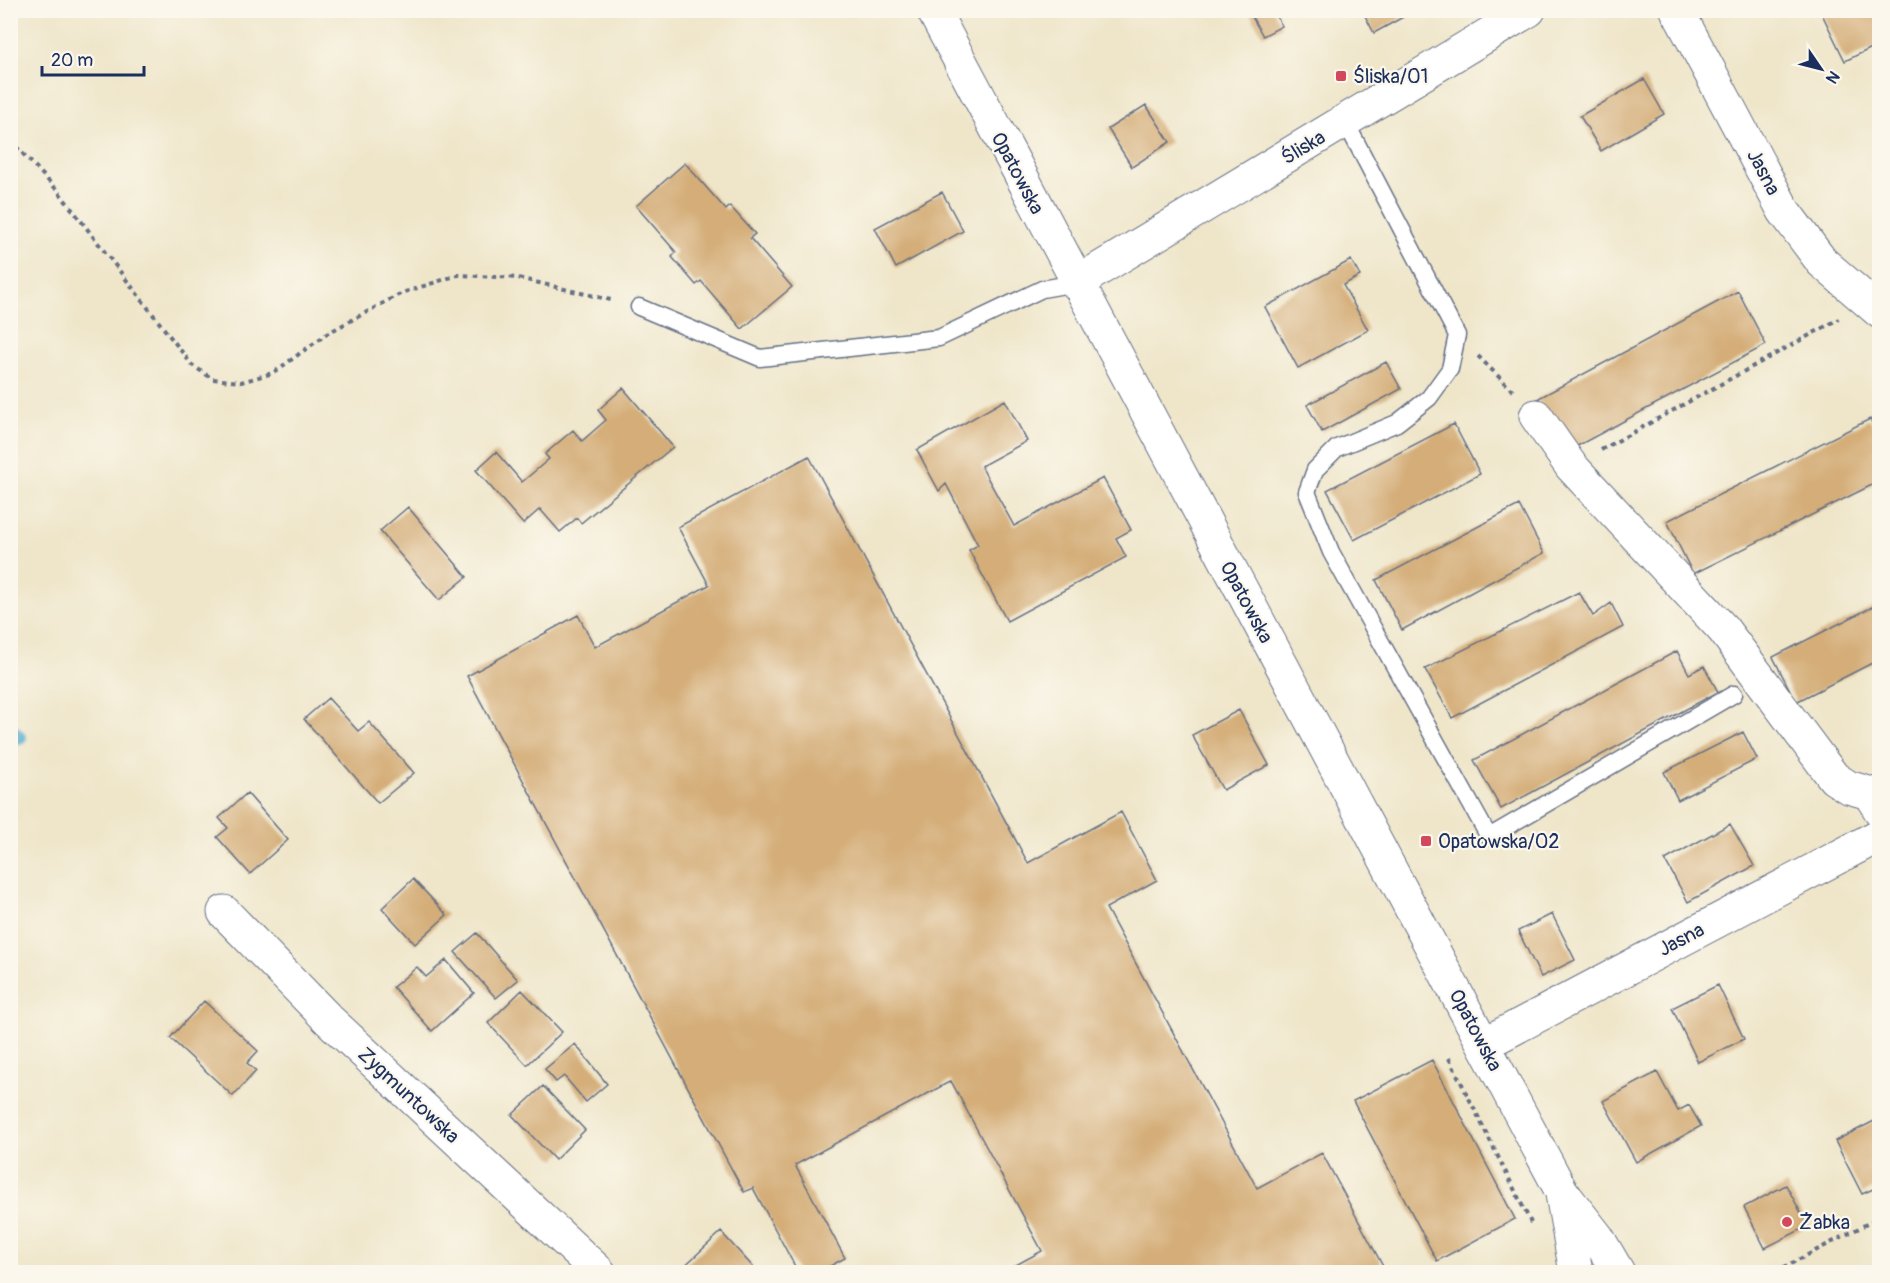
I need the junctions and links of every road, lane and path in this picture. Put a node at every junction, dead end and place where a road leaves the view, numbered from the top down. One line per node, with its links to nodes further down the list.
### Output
1 (933, 10): 6 (street, Opatowska)
2 (1529, 10): 4 (street, Śliska)
3 (1677, 10): 8 (street, Jasna)
4 (1345, 121): 6 (street, Śliska); 9 (lane)
5 (10, 140): 7 (path)
6 (1076, 283): 7 (lane); 16 (street, Opatowska)
7 (639, 307)
8 (1874, 307): 11 (path)
9 (1457, 335): 10 (path); 12 (lane)
10 (1536, 416): 11 (street)
11 (1571, 466): 13 (street)
12 (1734, 694)
13 (1880, 810)
14 (1880, 836): 16 (street, Jasna)
15 (224, 912): 19 (street, Zygmuntowska)
16 (1484, 1044): 17 (street, Opatowska)
17 (1562, 1192): 20 (street, Opatowska); 21 (street, Opatowska)
18 (1880, 1217): 22 (path)
19 (599, 1272)
20 (1576, 1272)
21 (1618, 1272)
22 (1775, 1272)

